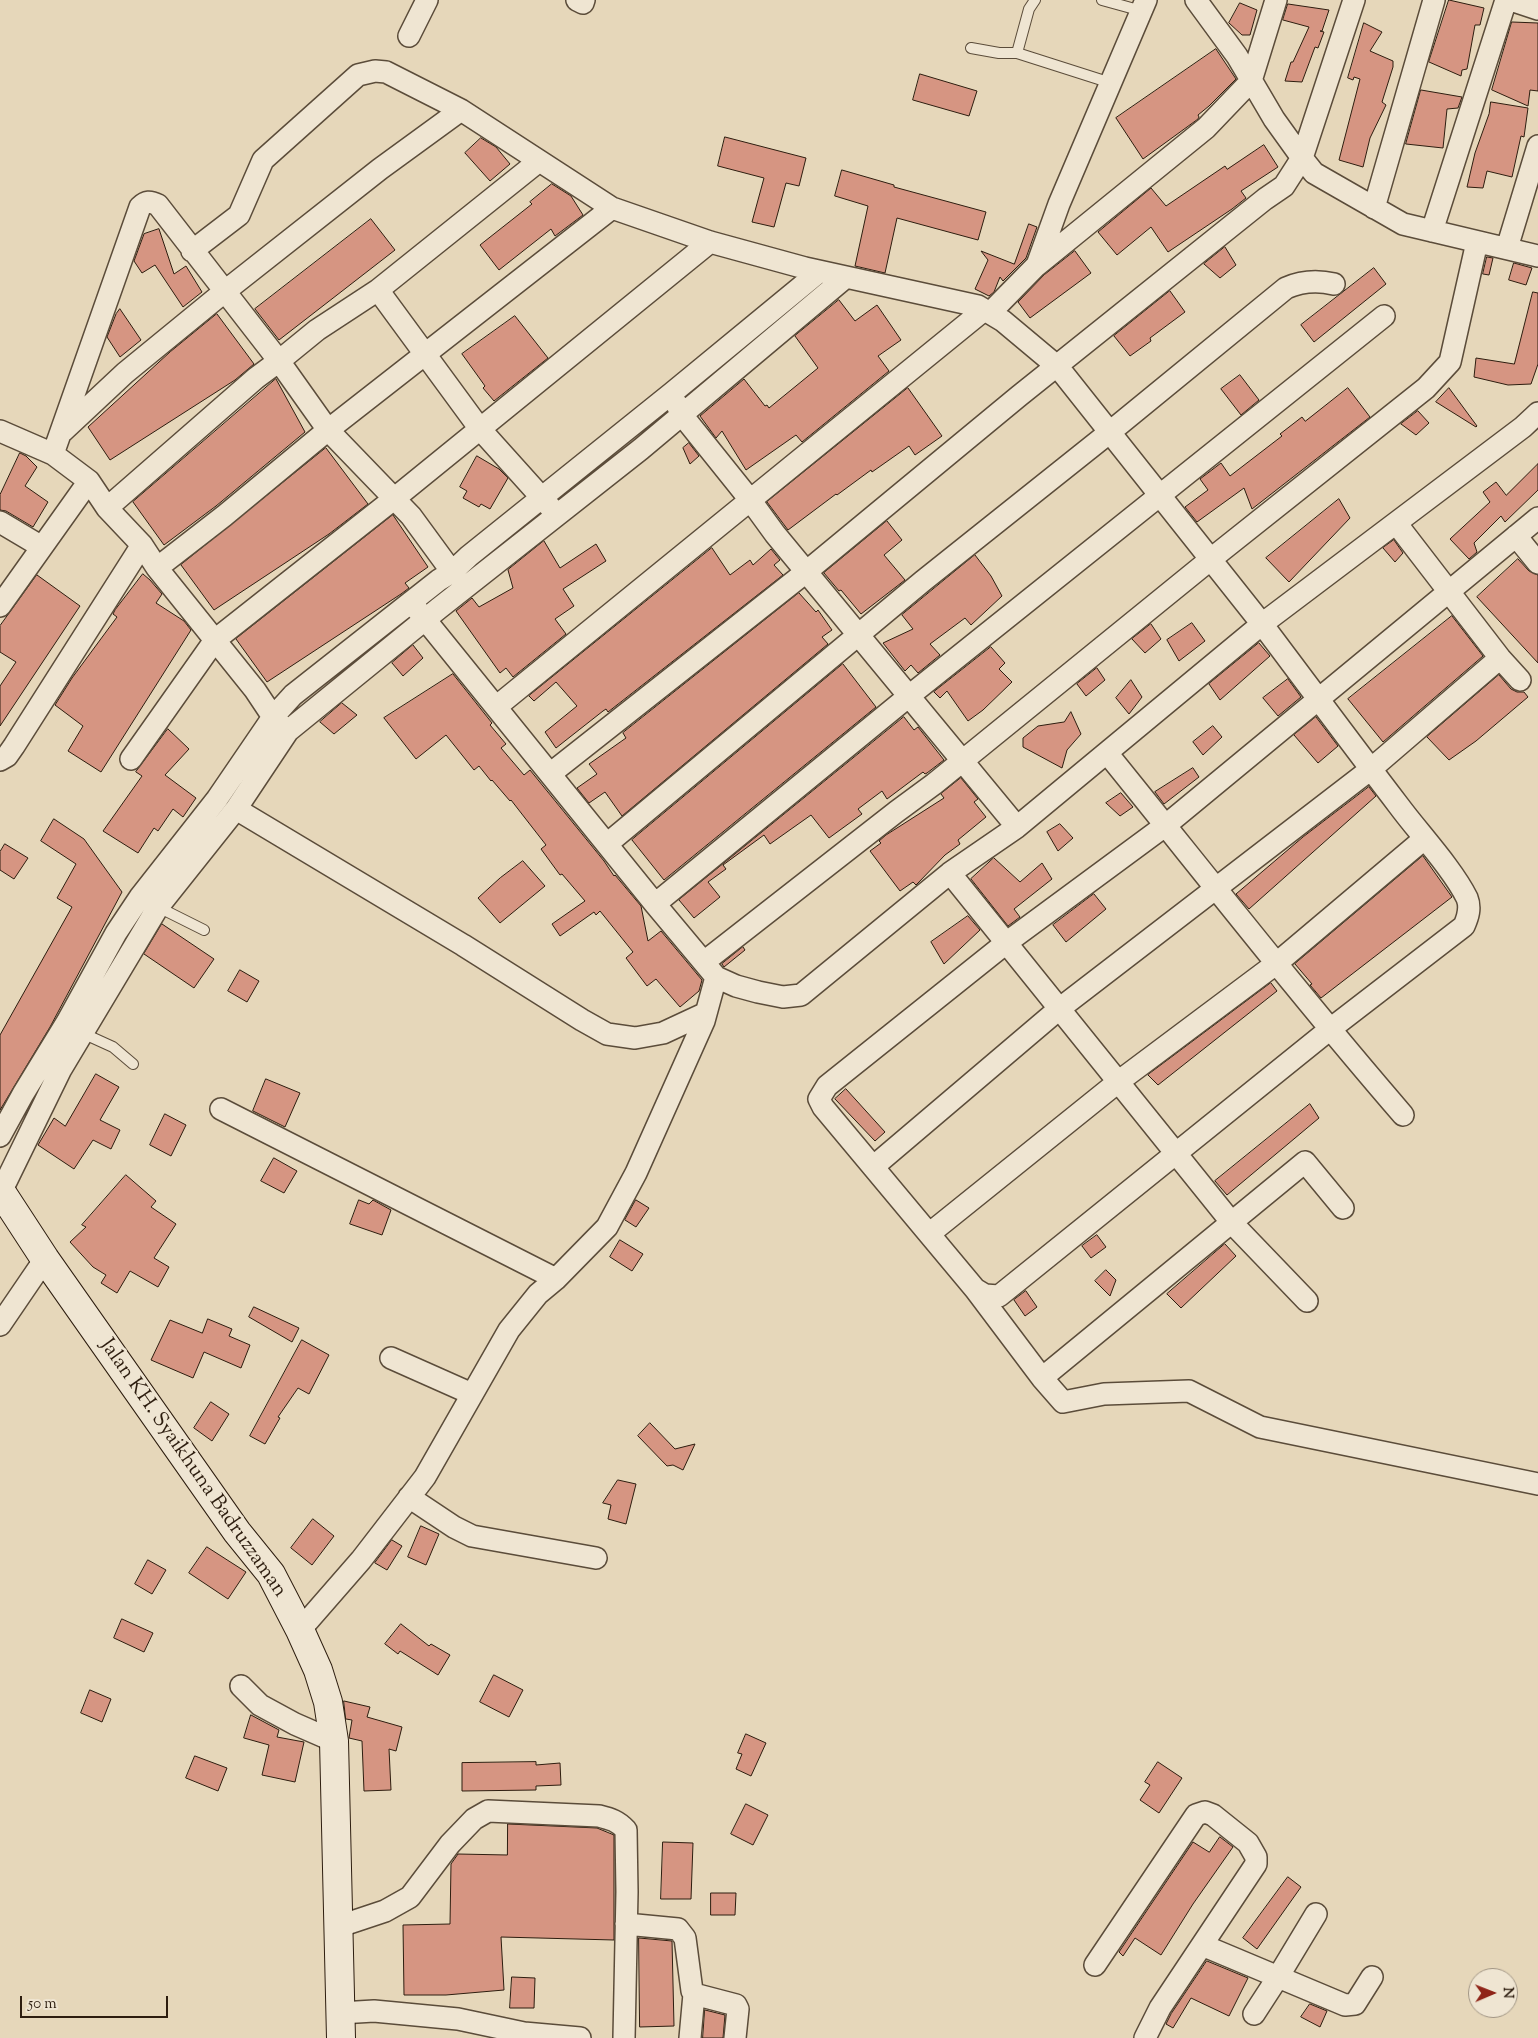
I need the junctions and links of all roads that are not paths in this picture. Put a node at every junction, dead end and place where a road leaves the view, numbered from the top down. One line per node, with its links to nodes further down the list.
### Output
1 (427, 0): 14 (street)
2 (577, 0): 3 (street)
3 (584, 0)
4 (1035, 0): 16 (lane)
5 (1102, 0): 12 (lane)
6 (1276, 0): 17 (street)
7 (1354, 0): 21 (street)
8 (1434, 0): 24 (street)
9 (1506, 0): 25 (street)
10 (1512, 0): 13 (street)
11 (1200, 3): 17 (street)
12 (1144, 6): 18 (street)
13 (1538, 9)
14 (409, 36)
15 (971, 48): 16 (lane)
16 (1017, 53): 18 (lane)
17 (1251, 81): 21 (street); 31 (street)
18 (1111, 83): 31 (street)
19 (461, 110): 22 (street); 29 (street); 36 (street)
20 (1538, 146): 28 (street)
21 (1302, 158): 24 (street); 41 (street)
22 (540, 161): 23 (street); 35 (street)
23 (612, 208): 26 (street); 39 (street)
24 (1374, 208): 25 (street)
25 (1432, 231): 27 (street)
26 (710, 242): 32 (street); 45 (street)
27 (1478, 242): 28 (street); 64 (street)
28 (1507, 248): 30 (street)
29 (192, 251): 36 (street); 49 (street)
30 (1538, 256)
31 (1036, 266): 37 (street)
32 (819, 272): 33 (street); 42 (street)
33 (846, 277): 37 (street); 43 (street)
34 (1334, 284): 48 (street)
35 (378, 290): 39 (street); 40 (street)
36 (224, 292): 40 (street); 49 (street)
37 (987, 312): 41 (street); 55 (street)
38 (1384, 316): 52 (street)
39 (425, 354): 45 (street); 46 (street)
40 (279, 361): 46 (street); 56 (street)
41 (1058, 367): 48 (street); 68 (street)
42 (672, 393): 43 (street); 54 (street)
43 (682, 415): 55 (street); 57 (street)
44 (1537, 418): 60 (street)
45 (480, 429): 53 (street); 54 (street)
46 (328, 430): 53 (street); 66 (street)
47 (0, 431): 50 (street)
48 (1110, 432): 52 (street); 74 (street)
49 (61, 433): 50 (street)
50 (53, 454): 51 (street)
51 (89, 481): 56 (street); 63 (street)
52 (1160, 496): 64 (street); 78 (street)
53 (395, 498): 67 (street); 75 (street)
54 (541, 498): 57 (street); 67 (street)
55 (751, 501): 68 (street); 80 (street)
56 (107, 508): 62 (street)
57 (557, 514): 72 (street)
58 (1538, 518): 61 (street)
59 (0, 522): 63 (street)
60 (1396, 523): 69 (street); 73 (street)
61 (1516, 536): 65 (street); 69 (street)
62 (142, 545): 66 (street); 85 (street)
63 (42, 547): 71 (street)
64 (1211, 559): 73 (street); 86 (street)
65 (1538, 563)
66 (157, 568): 75 (street)
67 (452, 572): 70 (street)
68 (806, 572): 74 (street); 88 (street)
69 (1449, 592): 76 (street); 79 (street)
70 (411, 602): 72 (street); 81 (street)
71 (0, 606)
72 (425, 619): 80 (street); 82 (street)
73 (1262, 624): 79 (street); 83 (street)
74 (858, 634): 78 (street); 93 (street)
75 (215, 640): 81 (street); 84 (street)
76 (1500, 658): 77 (street); 87 (street)
77 (1520, 680)
78 (908, 696): 86 (street); 97 (street)
79 (1318, 698): 87 (street); 90 (street)
80 (496, 707): 88 (street)
81 (273, 717): 82 (street); 96 (street)
82 (288, 731): 89 (street)
83 (1107, 753): 90 (street); 91 (street)
84 (131, 758)
85 (0, 760)
86 (962, 761): 91 (street); 101 (street)
87 (1371, 769): 92 (street); 95 (street)
88 (550, 774): 93 (street)
89 (236, 809): 96 (street); 103 (street)
90 (1166, 825): 95 (street); 99 (street)
91 (1017, 827): 94 (street)
92 (1424, 839): 100 (street); 105 (street)
93 (607, 844): 97 (street)
94 (950, 873): 99 (street); 101 (street)
95 (1217, 889): 100 (street); 102 (street)
96 (149, 902): 98 (lane); 104 (street)
97 (655, 904): 101 (street)
98 (204, 930)
99 (1006, 943): 102 (street); 112 (street)
100 (1278, 963): 105 (street); 107 (street)
101 (710, 969): 103 (street)
102 (1059, 1009): 107 (street); 112 (street)
103 (706, 1013): 118 (street)
104 (75, 1028): 106 (lane); 110 (street); 113 (street)
105 (1329, 1030): 109 (street); 111 (street)
106 (133, 1064)
107 (1118, 1082): 111 (street); 116 (street)
108 (221, 1109): 118 (street)
109 (1402, 1115)
110 (0, 1136)
111 (1176, 1155): 115 (street); 119 (street)
112 (873, 1167): 116 (street)
113 (1, 1191): 117 (main road, Jalan KH. Syaikhuna Badruzzaman)
114 (1343, 1208): 115 (street)
115 (1232, 1223): 120 (street); 123 (street)
116 (929, 1234): 119 (street)
117 (45, 1259): 121 (street); 128 (main road, Jalan KH. Syaikhuna Badruzzaman)
118 (556, 1280): 124 (street)
119 (974, 1289): 123 (street)
120 (1307, 1301)
121 (0, 1325)
122 (391, 1358): 124 (street)
123 (1042, 1378): 125 (street)
124 (472, 1394): 126 (street)
125 (1538, 1484)
126 (409, 1497): 127 (street); 128 (street)
127 (596, 1558)
128 (300, 1630): 130 (main road, Jalan KH. Syaikhuna Badruzzaman)
129 (241, 1686): 130 (street)
130 (334, 1741): 133 (main road, Jalan KH. Syaikhuna Badruzzaman)
131 (1316, 1914): 136 (street)
132 (626, 1924): 133 (street); 138 (street); 142 (street)
133 (337, 1927): 140 (main road, Jalan KH. Syaikhuna Badruzzaman)
134 (1202, 1945): 135 (street); 136 (street); 145 (street)
135 (1095, 1965)
136 (1278, 1977): 137 (street); 139 (street)
137 (1372, 1977)
138 (694, 1994): 143 (street); 144 (street)
139 (1254, 2014)
140 (340, 2025): 141 (street)
141 (580, 2038)
142 (624, 2038)
143 (690, 2038)
144 (736, 2038)
145 (1145, 2038)

